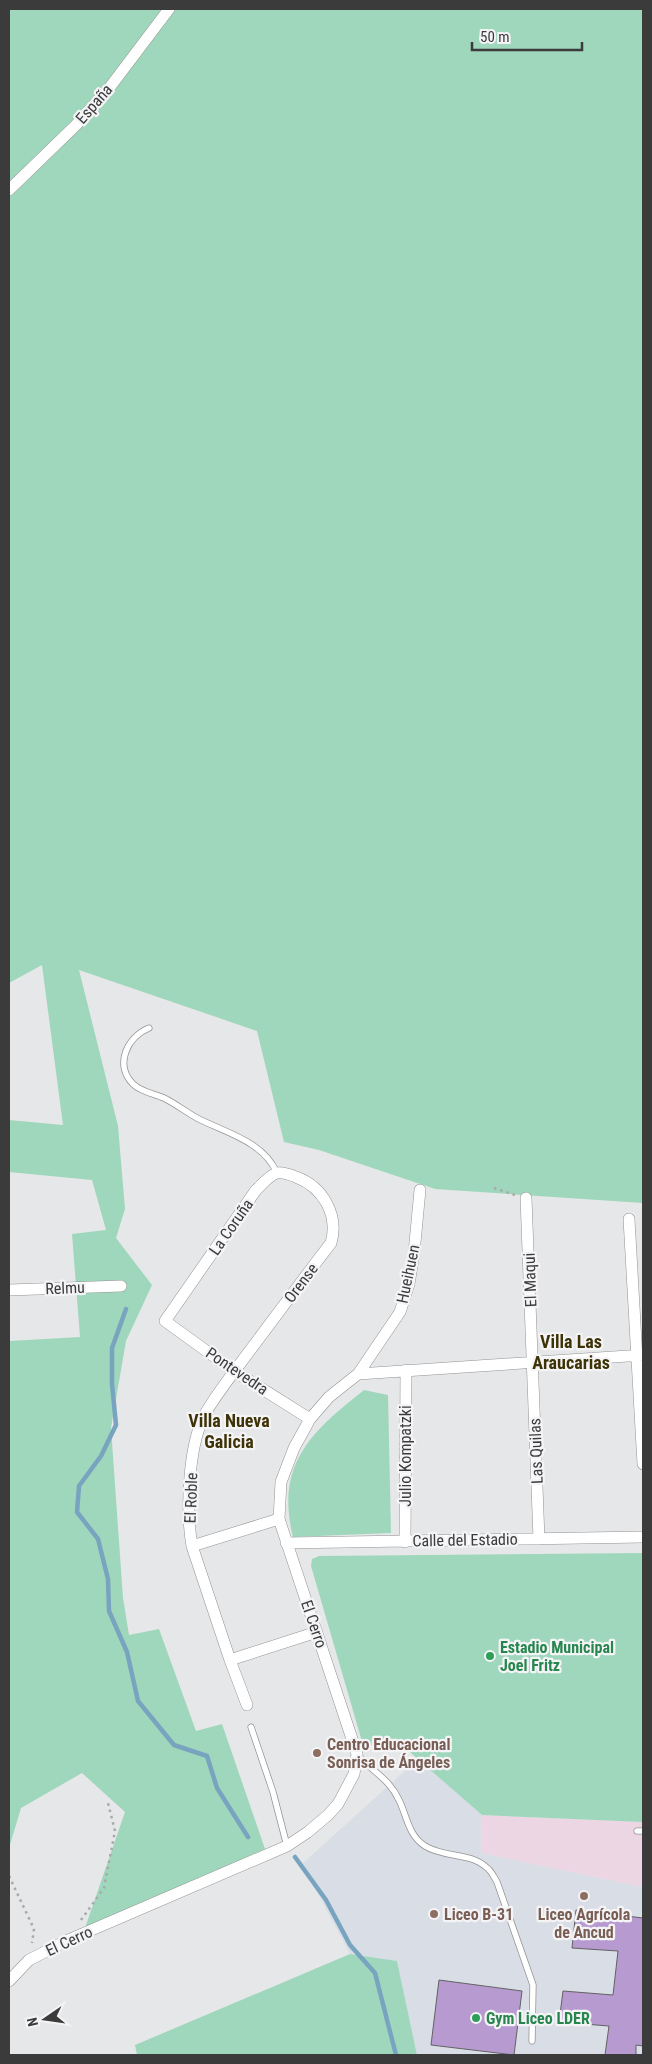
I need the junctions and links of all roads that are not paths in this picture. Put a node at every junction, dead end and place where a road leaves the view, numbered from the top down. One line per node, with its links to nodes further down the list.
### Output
1 (168, 9): 2 (street, España)
2 (9, 190)
3 (149, 1028): 4 (lane)
4 (277, 1173): 10 (street, La Coruña); 14 (street, Orense)
5 (420, 1190): 15 (street, Hueihuen)
6 (526, 1198): 12 (street, El Maqui)
7 (629, 1219): 11 (street)
8 (121, 1286): 9 (street, Relmu)
9 (9, 1290)
10 (165, 1321): 14 (street, Pontevedra)
11 (640, 1355): 12 (street); 17 (street)
12 (533, 1362): 13 (street); 20 (street, Las Quilas)
13 (406, 1370): 15 (street); 21 (street, Julio Kompatzki)
14 (234, 1371): 16 (street, Pontevedra); 23 (street, El Roble)
15 (358, 1374): 16 (street, El Cerro)
16 (310, 1419): 18 (street, El Cerro)
17 (643, 1464)
18 (279, 1519): 22 (street, El Cerro); 23 (street, El Roble)
19 (643, 1537): 20 (street, Calle del Estadio)
20 (539, 1539): 21 (street, Calle del Estadio)
21 (405, 1542): 22 (street, Calle del Estadio)
22 (286, 1543): 24 (street, El Cerro)
23 (192, 1546): 25 (street, El Roble)
24 (317, 1632): 25 (street); 28 (street, El Cerro)
25 (230, 1660): 26 (street, El Roble)
26 (247, 1705)
27 (251, 1727): 29 (lane)
28 (357, 1754): 29 (street, El Cerro); 31 (lane)
29 (287, 1846): 30 (street, El Cerro)
30 (9, 1981)
31 (532, 2041)

